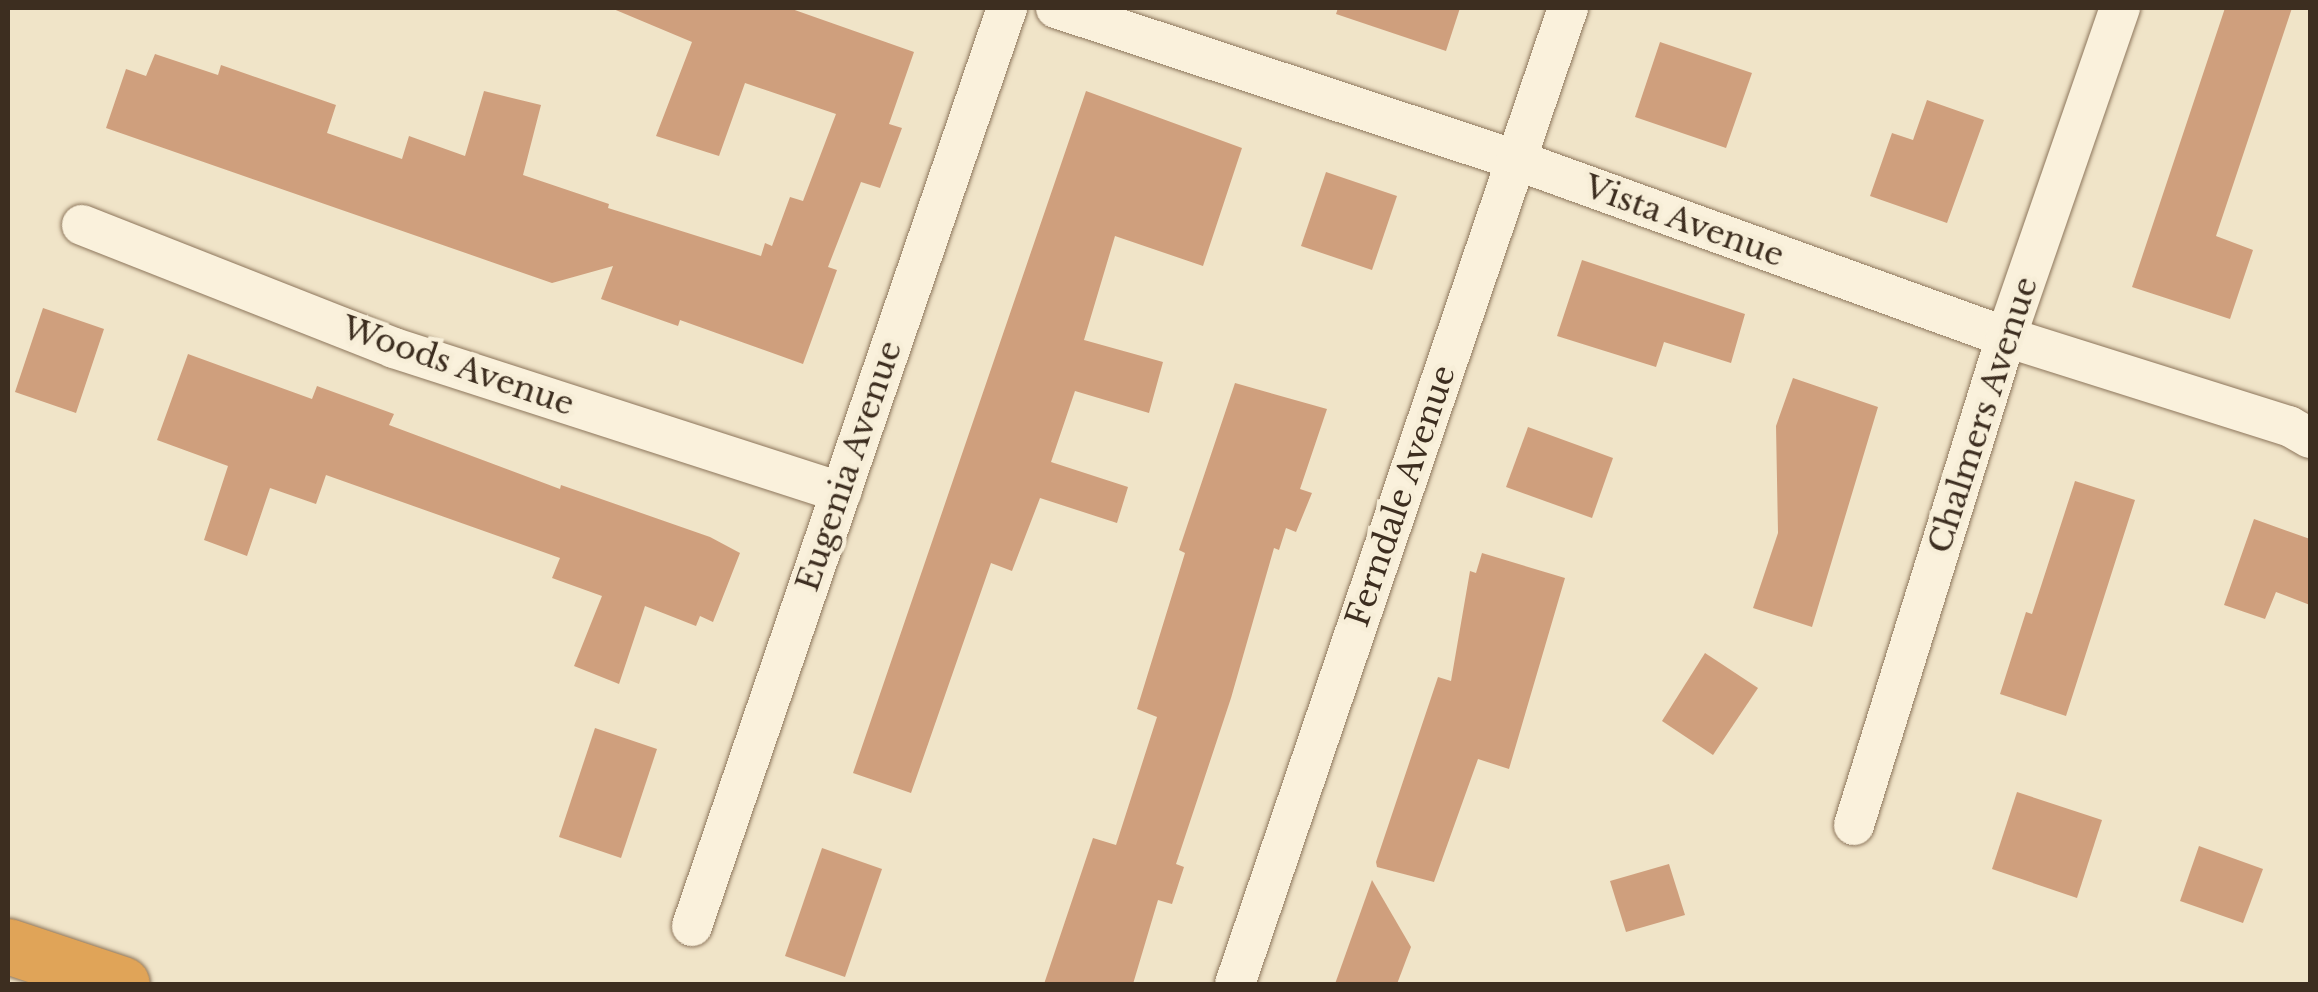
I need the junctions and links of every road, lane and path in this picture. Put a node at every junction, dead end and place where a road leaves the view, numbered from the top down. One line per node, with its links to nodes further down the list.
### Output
1 (1007, 8): 9 (street, Eugenia Avenue)
2 (1056, 8): 5 (street, Vista Avenue)
3 (1568, 8): 5 (street, Ferndale Avenue)
4 (2120, 8): 7 (street, Chalmers Avenue)
5 (1516, 160): 7 (street, Vista Avenue); 14 (street, Ferndale Avenue)
6 (82, 225): 9 (street, Woods Avenue)
7 (2006, 337): 8 (street, Vista Avenue); 10 (street, Chalmers Avenue)
8 (2310, 438)
9 (841, 492): 11 (street, Eugenia Avenue)
10 (1854, 825)
11 (692, 926)
12 (8, 946): 13 (highway)
13 (122, 984)
14 (1236, 984)

